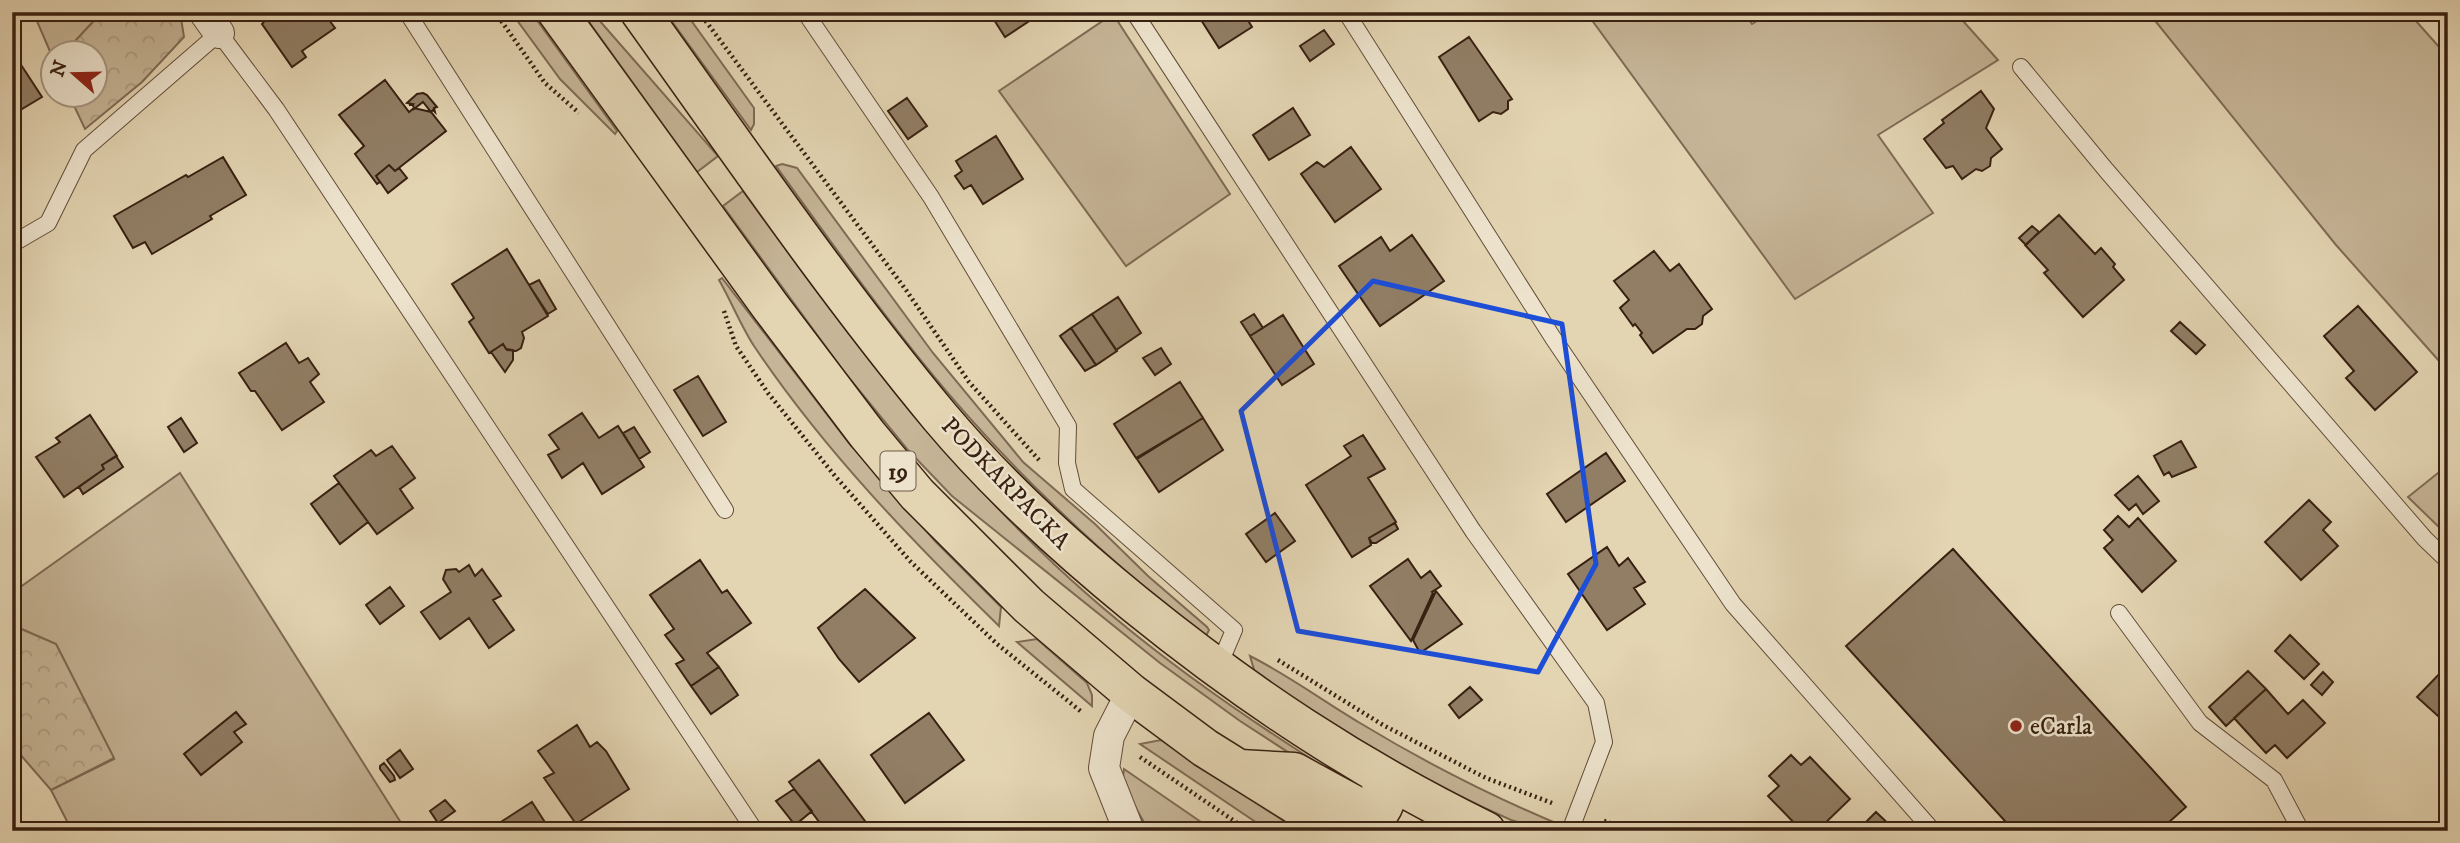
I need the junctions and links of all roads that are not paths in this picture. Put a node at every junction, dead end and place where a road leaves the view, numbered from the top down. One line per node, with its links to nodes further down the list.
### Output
1 (407, 12): 10 (lane)
2 (557, 12): 14 (highway, 19)
3 (640, 12): 13 (highway, PODKARPACKA)
4 (805, 12): 13 (lane)
5 (1134, 12): 21 (lane)
6 (1346, 12): 22 (lane)
7 (212, 23): 9 (lane); 17 (lane)
8 (2021, 67): 11 (lane)
9 (12, 244)
10 (725, 510)
11 (2448, 561)
12 (2119, 613): 23 (lane)
13 (1217, 670): 16 (highway, PODKARPACKA)
14 (1131, 693): 15 (highway, 19); 18 (street)
15 (1238, 769): 16 (highway); 19 (highway, 19)
16 (1378, 775): 20 (highway, PODKARPACKA)
17 (755, 831)
18 (1129, 831)
19 (1338, 831)
20 (1486, 831)
21 (1570, 831)
22 (1933, 831)
23 (2301, 831)

